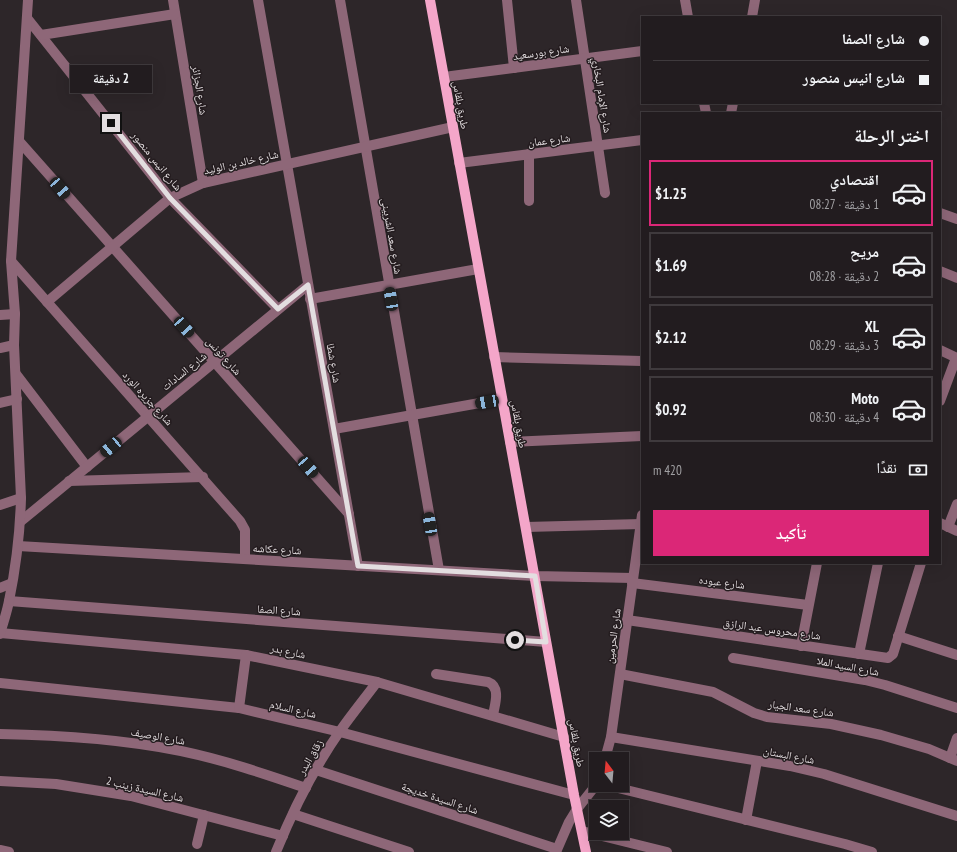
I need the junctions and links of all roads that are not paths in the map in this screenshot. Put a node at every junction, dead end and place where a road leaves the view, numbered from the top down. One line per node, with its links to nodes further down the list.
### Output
1 (28, 0): 13 (street)
2 (173, 0): 10 (street, شارع الجزائر)
3 (258, 0): 26 (street, شارع شطا)
4 (340, 0): 23 (street, شارع سعد الشربينى)
5 (430, 0): 18 (main road, طريق بلقاس)
6 (507, 0): 17 (street)
7 (576, 0): 16 (street, شارع الإمام البخاري)
8 (685, 0): 11 (street)
9 (756, 0): 12 (street)
10 (175, 14): 14 (street); 27 (street, شارع الجزائر)
11 (688, 16)
12 (752, 16)
13 (27, 18): 14 (street, شارع انيس منصور); 21 (street)
14 (41, 36): 29 (street, شارع انيس منصور)
15 (641, 51): 16 (street, شارع بورسعيد)
16 (585, 58): 17 (street, شارع بورسعيد); 22 (street, شارع الإمام البخاري)
17 (514, 68): 18 (street, شارع بورسعيد)
18 (444, 77): 19 (main road, طريق بلقاس)
19 (453, 127): 23 (street, شارع خالد بن الوليد); 25 (main road, طريق بلقاس)
20 (641, 140): 22 (street, شارع عمان)
21 (19, 141): 33 (street, شارع تونس); 34 (street)
22 (598, 145): 24 (street, شارع عمان); 28 (street, شارع الإمام البخاري)
23 (365, 146): 26 (street, شارع خالد بن الوليد); 39 (street, شارع سعد الشربينى)
24 (529, 154): 25 (street, شارع عمان); 30 (street)
25 (459, 163): 35 (main road, طريق بلقاس)
26 (286, 164): 27 (street, شارع خالد بن الوليد); 38 (street, شارع شطا)
27 (203, 183): 29 (street, شارع خالد بن الوليد)
28 (605, 193)
29 (170, 198): 33 (street, شارع خالد بن الوليد); 42 (street, شارع انيس منصور)
30 (529, 201)
31 (941, 213): 32 (street)
32 (957, 219)
33 (112, 246): 41 (street, شارع خالد بن الوليد); 51 (street, شارع تونس)
34 (11, 261): 41 (street, شارع جزيره الورد); 43 (street)
35 (478, 269): 39 (street); 48 (main road, طريق بلقاس)
36 (941, 271): 37 (street)
37 (957, 278)
38 (308, 285): 40 (street, شارع شطا); 42 (street, شارع السادات)
39 (389, 285): 40 (street); 57 (street, شارع سعد الشربينى)
40 (310, 299): 59 (street, شارع شطا)
41 (47, 302): 58 (street, شارع جزيره الورد)
42 (278, 309): 51 (street, شارع السادات)
43 (15, 314): 44 (street); 45 (street)
44 (0, 315)
45 (14, 345): 46 (street); 52 (street)
46 (0, 348)
47 (941, 350): 49 (street)
48 (494, 357): 50 (street); 55 (main road, طريق بلقاس)
49 (957, 358): 53 (street)
50 (641, 361)
51 (214, 362): 58 (street, شارع السادات); 68 (street, شارع تونس)
52 (16, 374): 54 (street); 62 (street)
53 (941, 398)
54 (17, 399): 56 (street); 65 (street)
55 (502, 399): 57 (street); 61 (main road, طريق بلقاس)
56 (0, 403)
57 (411, 415): 59 (street); 79 (street, شارع سعد الشربينى)
58 (148, 416): 62 (street, شارع السادات); 63 (street, شارع جزيره الورد)
59 (334, 429): 68 (street, شارع شطا)
60 (641, 436): 61 (street)
61 (510, 442): 71 (main road, طريق بلقاس)
62 (87, 467): 64 (street, شارع السادات)
63 (203, 477): 64 (street); 74 (street, شارع جزيره الورد)
64 (69, 481): 70 (street, شارع السادات)
65 (21, 498): 67 (street); 70 (street)
66 (957, 504): 72 (street)
67 (0, 505)
68 (349, 514): 78 (street, شارع شطا)
69 (641, 520): 71 (street); 81 (street, شارع الحرمين)
70 (20, 522): 73 (street)
71 (526, 527): 80 (main road, طريق بلقاس)
72 (948, 527)
73 (18, 546): 74 (street, شارع عكاشه); 82 (street)
74 (245, 559): 78 (street, شارع عكاشه)
75 (817, 564): 85 (street)
76 (878, 564): 91 (street)
77 (921, 564): 88 (street, شارع محروس عبد الرازق)
78 (358, 566): 79 (street, شارع عكاشه)
79 (439, 570): 80 (street, شارع عكاشه)
80 (535, 576): 81 (street, شارع عبوده); 89 (main road, طريق بلقاس)
81 (633, 581): 85 (street, شارع عبوده); 86 (street, شارع الحرمين)
82 (12, 583): 83 (street); 84 (street)
83 (0, 588)
84 (9, 601): 87 (street); 89 (street, شارع الصفا)
85 (808, 605): 90 (street)
86 (627, 620): 90 (street, شارع محروس عبد الرازق); 96 (street, شارع الحرمين)
87 (0, 633): 92 (street, شارع بدر)
88 (898, 636): 91 (street, شارع محروس عبد الرازق); 93 (street)
89 (546, 642): 104 (main road, طريق بلقاس)
90 (801, 646): 91 (street, شارع محروس عبد الرازق)
91 (858, 654)
92 (246, 655): 98 (street, شارع بدر); 99 (street)
93 (957, 655)
94 (733, 658): 100 (street, شارع السيد الملا)
95 (436, 674): 101 (street)
96 (620, 674): 105 (street, شارع الحرمين); 108 (street, شارع سعد الجيار)
97 (0, 682): 99 (street, شارع السلام)
98 (377, 682): 101 (street, شارع بدر); 102 (street, زقاق البدر)
99 (240, 708): 102 (street, شارع السلام)
100 (957, 708)
101 (493, 715): 104 (street, شارع بدر)
102 (340, 732): 110 (street, زقاق البدر); 115 (street, شارع السلام)
103 (0, 734): 112 (street, شارع الوصيف)
104 (564, 736): 115 (main road, طريق بلقاس)
105 (611, 737): 107 (street, شارع الحرمين); 109 (street, شارع البستان)
106 (957, 738): 108 (street)
107 (607, 752)
108 (954, 759)
109 (757, 761): 119 (street, شارع البستان); 120 (street)
110 (316, 770): 112 (street, زقاق البدر); 126 (street, شارع السيدة خديجة)
111 (0, 781): 118 (street, شارع السيدة زينب 2)
112 (306, 788): 117 (street, زقاق البدر)
113 (629, 791): 120 (street)
114 (590, 792): 116 (street)
115 (574, 795): 116 (main road, طريق بلقاس)
116 (577, 809): 121 (main road, طريق بلقاس); 126 (street)
117 (293, 814): 122 (street, زقاق البدر); 129 (street)
118 (204, 815): 122 (street, شارع السيدة زينب 2); 123 (street)
119 (957, 816)
120 (746, 820): 125 (street)
121 (582, 831): 130 (main road, طريق بلقاس); 131 (street)
122 (283, 836): 128 (street, زقاق البدر)
123 (197, 844)
124 (0, 850): 127 (street)
125 (859, 850): 132 (street)
126 (557, 851)
127 (9, 852)
128 (276, 852)
129 (409, 852)
130 (586, 852)
131 (667, 852)
132 (872, 852)

